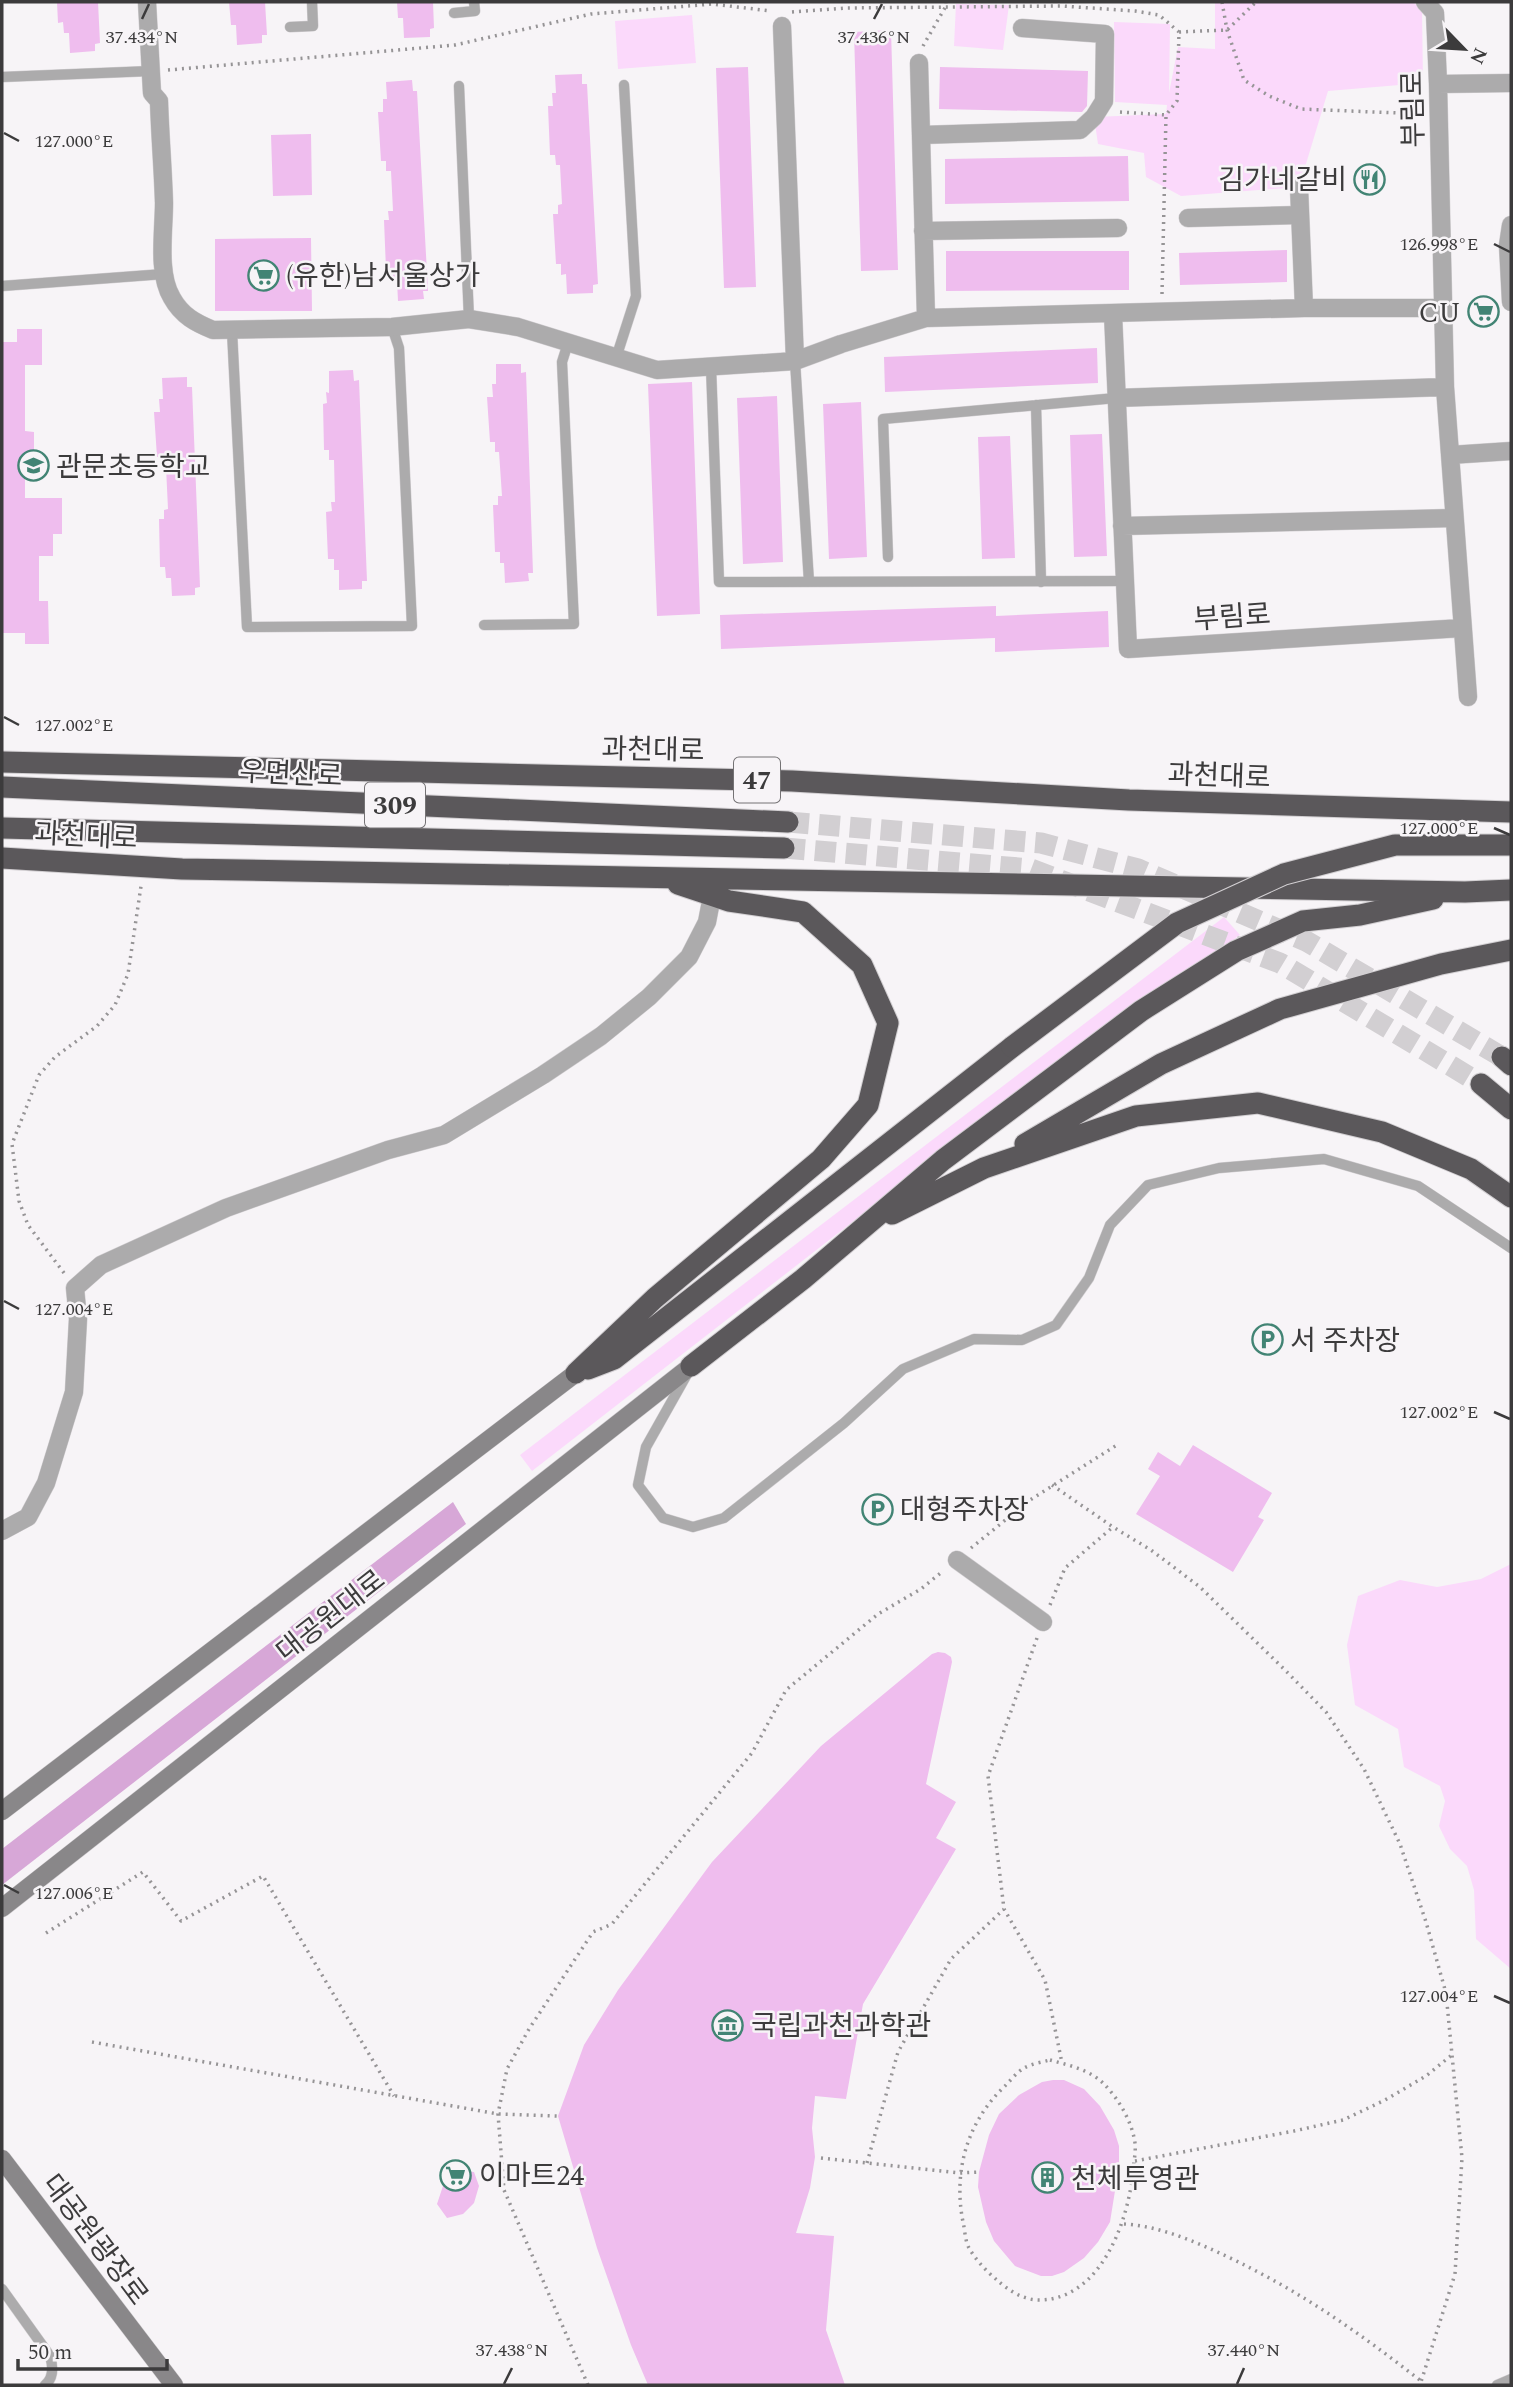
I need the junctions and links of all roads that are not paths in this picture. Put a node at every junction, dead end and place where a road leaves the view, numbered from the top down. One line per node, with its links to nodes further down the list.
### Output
1 (147, 2): 10 (street)
2 (312, 2): 7 (lane)
3 (474, 2): 5 (lane)
4 (1425, 2): 13 (street, 부림로)
5 (454, 13)
6 (782, 26): 35 (street)
7 (290, 27)
8 (1021, 28): 16 (street)
9 (919, 63): 16 (street)
10 (151, 71): 11 (lane); 23 (street)
11 (2, 77)
12 (1511, 83): 13 (street)
13 (1438, 84): 27 (street, 부림로)
14 (624, 85): 34 (lane)
15 (459, 86): 30 (lane)
16 (921, 135): 22 (street)
17 (1299, 187): 18 (street)
18 (1300, 215): 19 (street); 26 (street)
19 (1188, 218)
20 (1511, 225): 25 (street)
21 (1118, 228): 22 (street)
22 (923, 231): 29 (street)
23 (164, 274): 24 (lane); 32 (street)
24 (2, 286)
25 (1511, 302)
26 (1304, 308): 27 (street); 28 (street)
27 (1442, 308): 37 (street, 부림로)
28 (1113, 314): 29 (street); 38 (street, 부림로)
29 (926, 318): 35 (street)
30 (470, 319): 31 (street); 33 (street)
31 (392, 327): 32 (street); 32 (lane)
32 (232, 331)
33 (568, 343): 34 (street); 48 (lane)
34 (616, 358): 36 (street)
35 (796, 362): 36 (street); 46 (lane)
36 (711, 367): 46 (lane)
37 (1445, 387): 38 (street); 41 (street, 부림로)
38 (1116, 398): 39 (lane); 43 (street, 부림로)
39 (1036, 405): 44 (lane); 47 (lane)
40 (1511, 451): 41 (street)
41 (1450, 455): 42 (street, 부림로)
42 (1454, 518): 43 (street); 49 (street, 부림로)
43 (1122, 526): 45 (street, 부림로)
44 (888, 557)
45 (1124, 581): 47 (lane); 49 (street, 부림로)
46 (809, 582): 47 (lane)
47 (1041, 582)
48 (484, 625)
49 (1462, 628): 50 (street, 부림로)
50 (1468, 697)
51 (2, 762): 53 (highway, 과천대로 / 47)
52 (2, 787): 54 (highway, 우면산로 / 309)
53 (1511, 812)
54 (788, 822)
55 (2, 828): 57 (highway, 309)
56 (1511, 845): 71 (highway, bridge)
57 (784, 848)
58 (2, 858): 59 (highway, 과천대로)
59 (660, 878): 61 (highway, 과천대로); 62 (highway)
60 (1511, 890): 61 (highway, 과천대로)
61 (1465, 892): 68 (highway)
62 (712, 896): 71 (highway); 72 (street)
63 (1511, 950): 66 (highway)
64 (1481, 1084): 65 (highway)
65 (1511, 1108)
66 (984, 1168): 67 (highway); 68 (highway)
67 (1511, 1197)
68 (862, 1229): 70 (highway)
69 (1511, 1248): 70 (lane)
70 (691, 1366): 76 (street, 대공원대로)
71 (576, 1374): 75 (street, 대공원대로)
72 (2, 1531)
73 (957, 1560): 74 (street)
74 (1043, 1622)
75 (2, 1811)
76 (30, 1884): 77 (street, 대공원대로); 78 (street)
77 (2, 1908)
78 (2, 1918)
79 (3, 2158): 83 (street, 대공원광장로)
80 (2, 2289): 82 (lane)
81 (1511, 2379): 84 (lane)
82 (45, 2385)
83 (174, 2385)
84 (1497, 2385)

